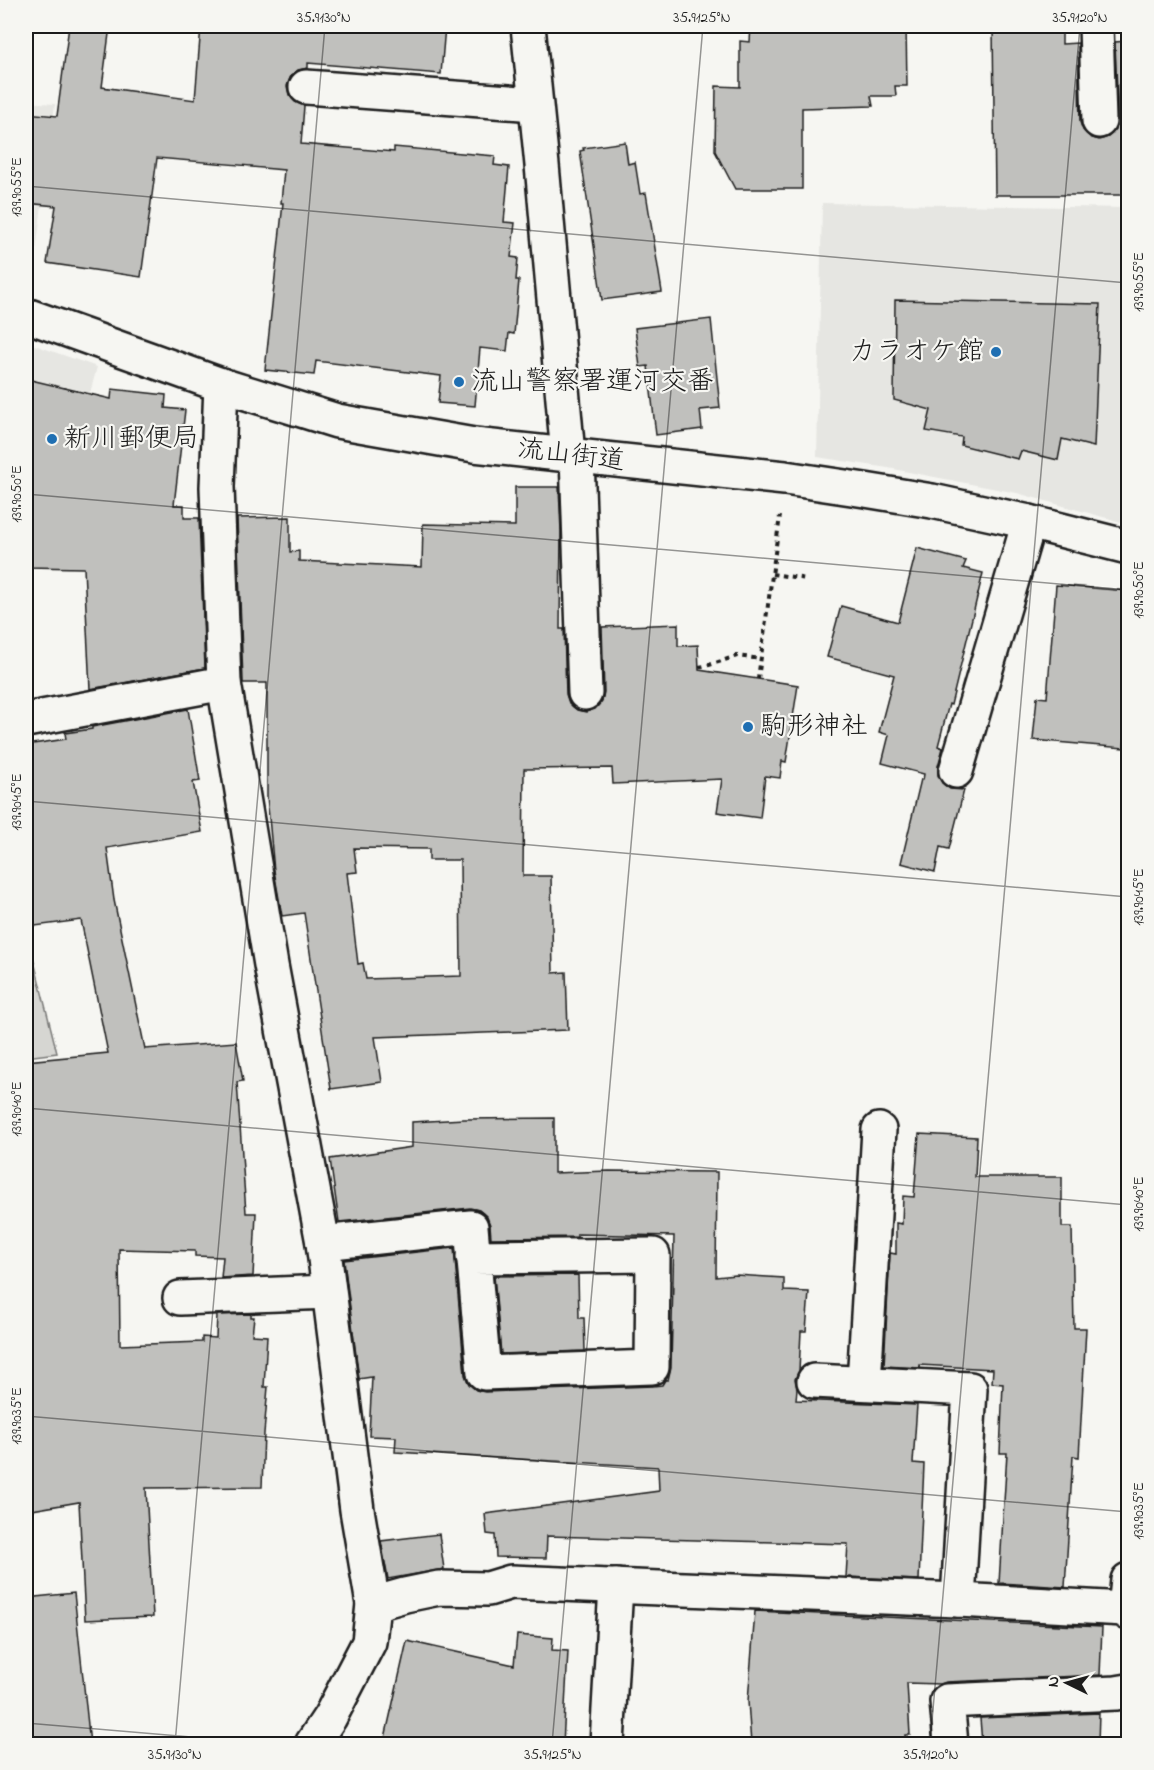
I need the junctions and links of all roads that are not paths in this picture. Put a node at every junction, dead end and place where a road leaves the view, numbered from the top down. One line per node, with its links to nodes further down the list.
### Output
1 (528, 26): 4 (street)
2 (1095, 26): 5 (street)
3 (306, 87): 4 (street)
4 (535, 104): 8 (street)
5 (1099, 121)
6 (26, 315): 7 (street, 流山街道)
7 (221, 385): 8 (street, 流山街道); 11 (street)
8 (573, 456): 9 (street, 流山街道); 12 (street)
9 (1029, 522): 10 (street, 流山街道); 14 (street)
10 (1128, 547)
11 (224, 683): 13 (street); 16 (street)
12 (585, 693)
13 (26, 720)
14 (956, 771)
15 (879, 1130): 21 (street)
16 (324, 1243): 17 (street); 18 (street)
17 (473, 1257): 17 (street)
18 (329, 1292): 19 (street); 25 (street)
19 (180, 1298)
20 (814, 1381): 21 (street)
21 (864, 1383): 23 (street)
22 (616, 1586): 23 (street); 25 (street); 28 (street)
23 (958, 1600): 24 (street)
24 (1127, 1601)
25 (373, 1604): 27 (street)
26 (1128, 1690): 29 (street)
27 (312, 1744)
28 (607, 1744)
29 (951, 1744)

